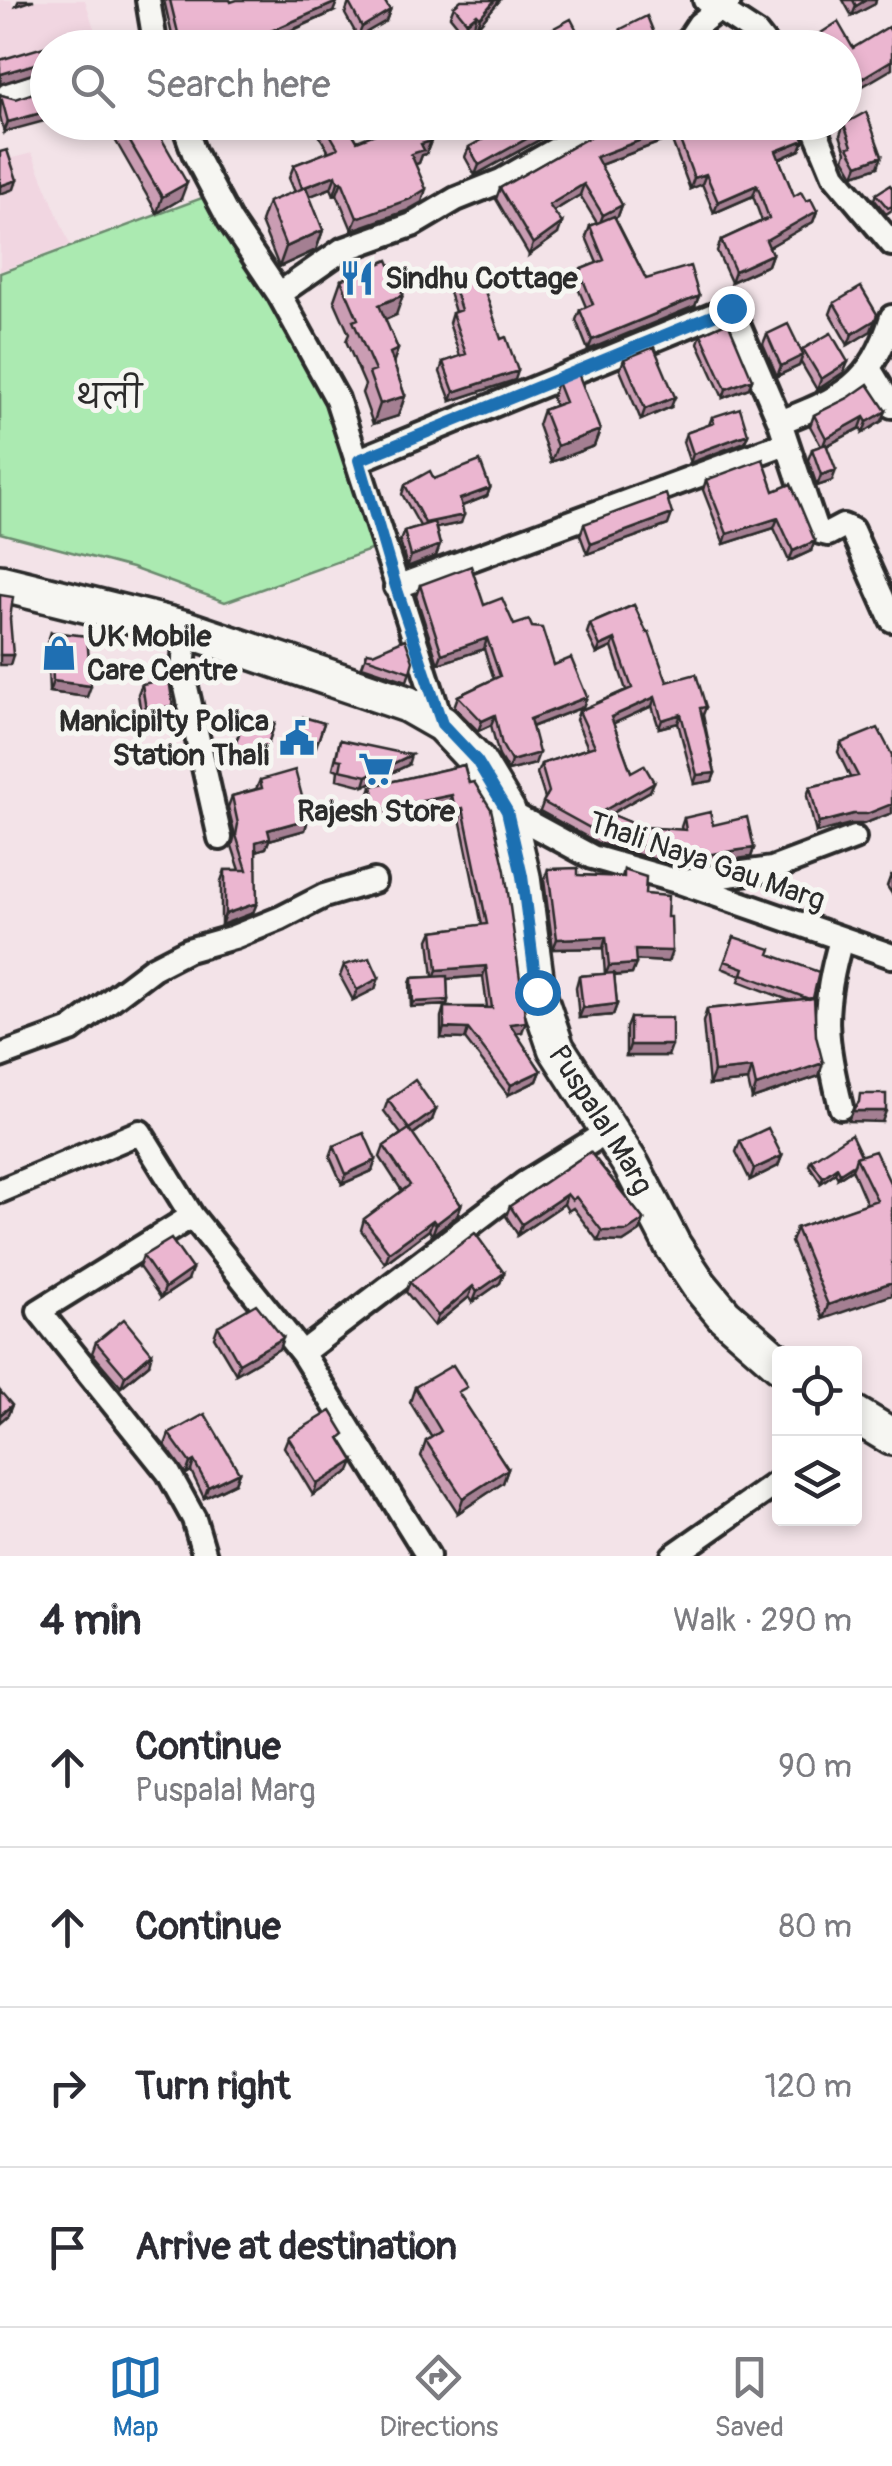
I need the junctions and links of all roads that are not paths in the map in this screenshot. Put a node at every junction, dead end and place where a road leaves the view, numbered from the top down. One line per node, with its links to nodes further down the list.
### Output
1 (148, 0): 3 (street)
2 (719, 3): 4 (street); 5 (street)
3 (153, 30)
4 (695, 30)
5 (752, 30)
6 (30, 88): 7 (street)
7 (8, 95)
8 (189, 140): 12 (street)
9 (573, 140): 12 (street)
10 (819, 140): 11 (street)
11 (887, 229)
12 (279, 294): 17 (street)
13 (892, 317): 14 (street)
14 (870, 370): 15 (street); 16 (street)
15 (892, 406)
16 (783, 432): 17 (street); 19 (street); 20 (street)
17 (359, 460): 19 (street)
18 (0, 583): 21 (main road, Puspalal Marg)
19 (396, 587): 22 (street)
20 (892, 620)
21 (186, 629): 22 (main road, Puspalal Marg); 24 (street)
22 (442, 724): 23 (main road, Puspalal Marg)
23 (507, 811): 27 (street, Thali Naya Gau Marg); 32 (main road, Puspalal Marg)
24 (220, 838)
25 (854, 838): 27 (street)
26 (374, 881): 30 (street)
27 (680, 882): 28 (street, Thali Naya Gau Marg)
28 (841, 940): 29 (street, Thali Naya Gau Marg); 31 (street)
29 (892, 956)
30 (0, 1056)
31 (841, 1107)
32 (610, 1130): 35 (street); 36 (main road, Puspalal Marg)
33 (0, 1191): 34 (street)
34 (192, 1216): 35 (street); 40 (street)
35 (302, 1353): 41 (street)
36 (772, 1357)
37 (862, 1419): 38 (main road)
38 (892, 1437)
39 (772, 1486): 42 (street)
40 (205, 1556)
41 (428, 1556)
42 (673, 1556)

